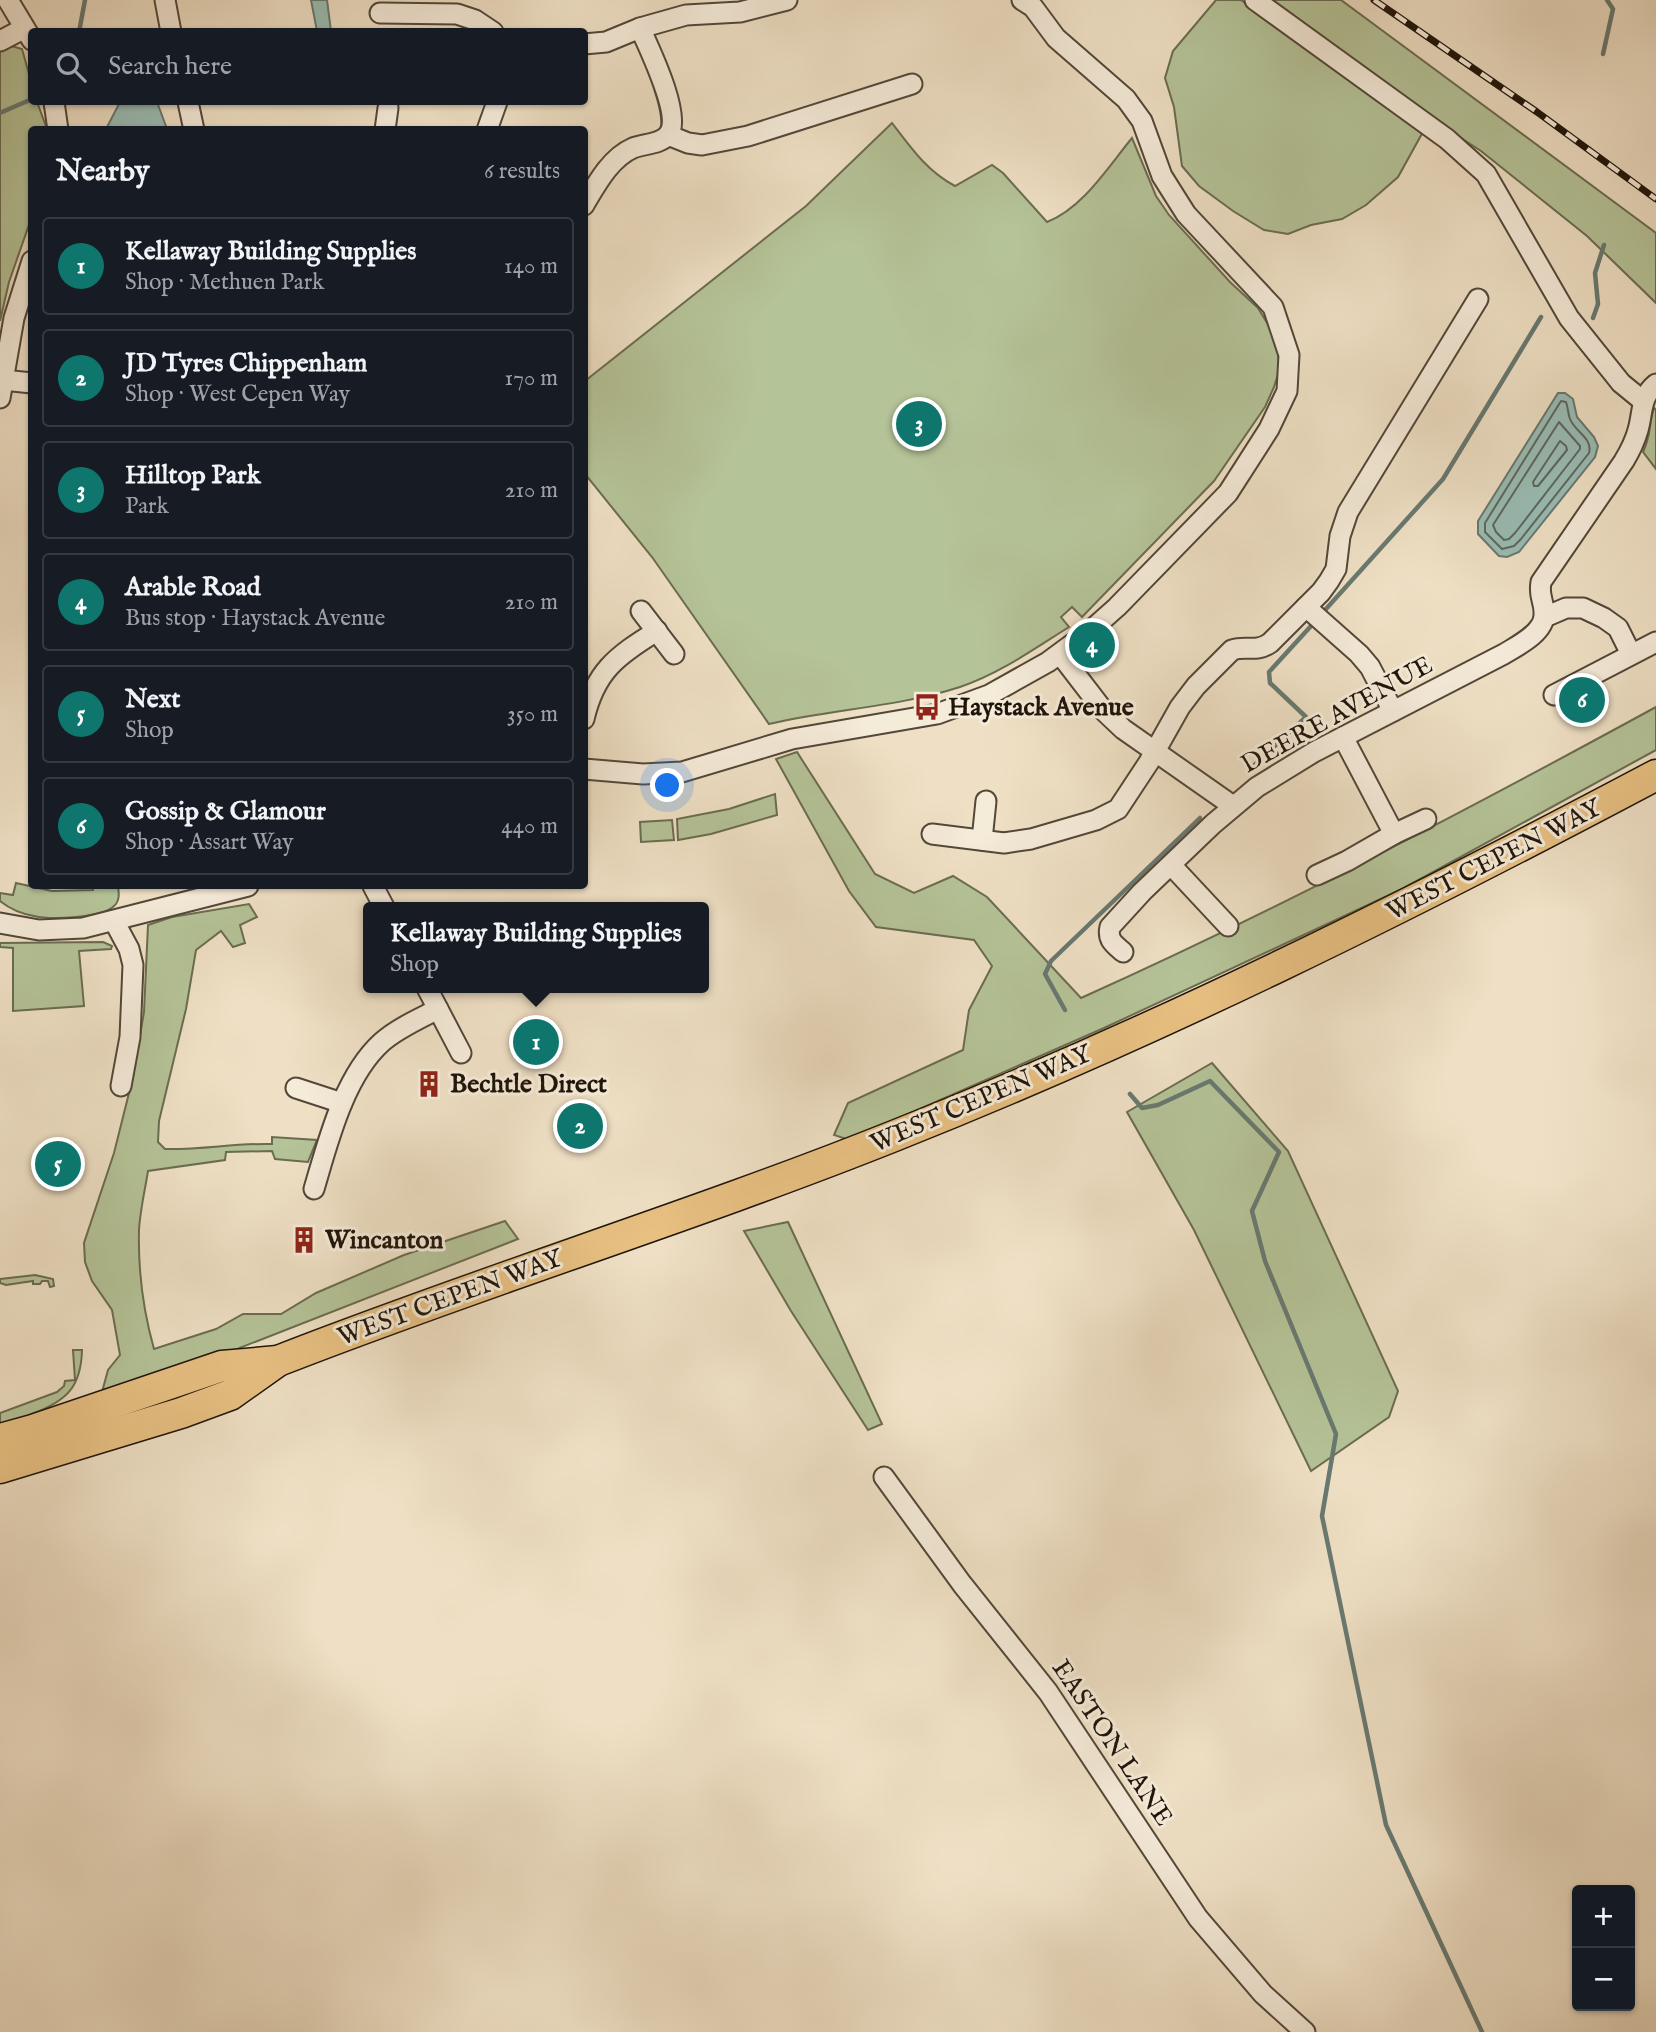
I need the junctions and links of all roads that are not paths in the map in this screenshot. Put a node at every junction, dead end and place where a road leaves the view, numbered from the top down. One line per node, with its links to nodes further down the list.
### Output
1 (8, 0): 12 (street)
2 (165, 0): 9 (street)
3 (787, 0): 7 (street)
4 (1022, 0): 38 (street)
5 (1255, 0): 31 (street)
6 (457, 7): 8 (street); 10 (street)
7 (684, 7): 11 (street)
8 (380, 13)
9 (170, 28)
10 (487, 28)
11 (640, 28): 14 (street); 24 (street)
12 (27, 34): 13 (street)
13 (0, 41)
14 (588, 44)
15 (912, 84): 24 (street)
16 (55, 105): 20 (street)
17 (189, 105): 21 (street)
18 (496, 105): 23 (street)
19 (388, 108): 22 (street)
20 (58, 126)
21 (193, 126)
22 (386, 126)
23 (488, 126)
24 (668, 135): 25 (street)
25 (588, 199)
26 (28, 274): 30 (street)
27 (1478, 299): 32 (street)
28 (28, 384): 30 (street)
29 (1656, 384): 31 (street)
30 (1, 389)
31 (1643, 401): 34 (street)
32 (1306, 607): 42 (street); 44 (street)
33 (641, 611): 35 (street)
34 (1545, 617): 39 (street); 42 (street, DEERE AVENUE)
35 (657, 631): 37 (street); 41 (street)
36 (1656, 642): 39 (street)
37 (674, 654)
38 (1060, 654): 44 (street); 45 (street)
39 (1631, 654): 40 (street)
40 (1554, 695)
41 (588, 704)
42 (1393, 711): 43 (street, DEERE AVENUE)
43 (1343, 737): 48 (street, DEERE AVENUE); 51 (street)
44 (1155, 751): 48 (street); 52 (street)
45 (588, 769)
46 (1656, 775): 67 (highway, WEST CEPEN WAY)
47 (986, 801): 52 (street)
48 (1233, 806): 53 (street, DEERE AVENUE)
49 (1426, 819): 51 (street)
50 (932, 834): 52 (street)
51 (1394, 834): 54 (street)
52 (982, 840)
53 (1172, 866): 58 (street); 59 (street, DEERE AVENUE)
54 (1317, 875)
55 (237, 889): 56 (street)
56 (114, 921): 57 (street); 63 (street)
57 (0, 923)
58 (1228, 926)
59 (1123, 952)
60 (430, 993): 61 (street)
61 (438, 1009): 62 (street); 65 (street)
62 (461, 1053)
63 (121, 1086)
64 (296, 1087): 65 (street)
65 (342, 1103): 66 (street)
66 (314, 1189)
67 (278, 1361): 68 (highway, WEST CEPEN WAY); 69 (highway, WEST CEPEN WAY)
68 (0, 1439)
69 (0, 1468)
70 (884, 1477): 71 (street, EASTON LANE)
71 (1305, 2032)

